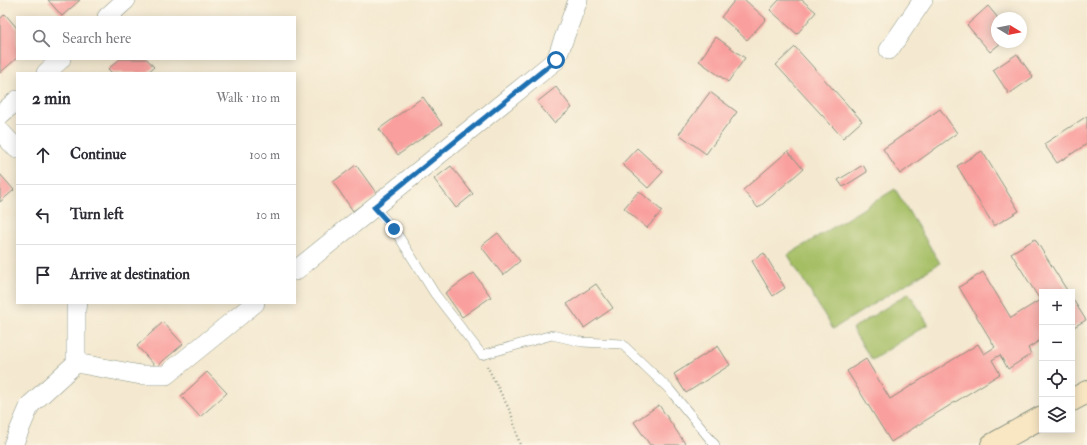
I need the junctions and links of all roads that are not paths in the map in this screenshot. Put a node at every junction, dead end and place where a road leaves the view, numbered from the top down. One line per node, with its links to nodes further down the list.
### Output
1 (126, 0): 4 (street)
2 (578, 0): 12 (street)
3 (923, 0): 5 (street)
4 (108, 16)
5 (889, 50)
6 (61, 60): 7 (street)
7 (47, 72)
8 (16, 101): 9 (street)
9 (0, 115)
10 (0, 131): 11 (street)
11 (16, 148)
12 (374, 207): 13 (street); 21 (lane)
13 (296, 270)
14 (77, 304): 16 (street)
15 (254, 304): 16 (street)
16 (76, 362): 20 (street)
17 (1087, 392): 18 (street)
18 (1075, 398)
19 (1039, 419): 22 (street)
20 (13, 445)
21 (715, 445)
22 (992, 445)

